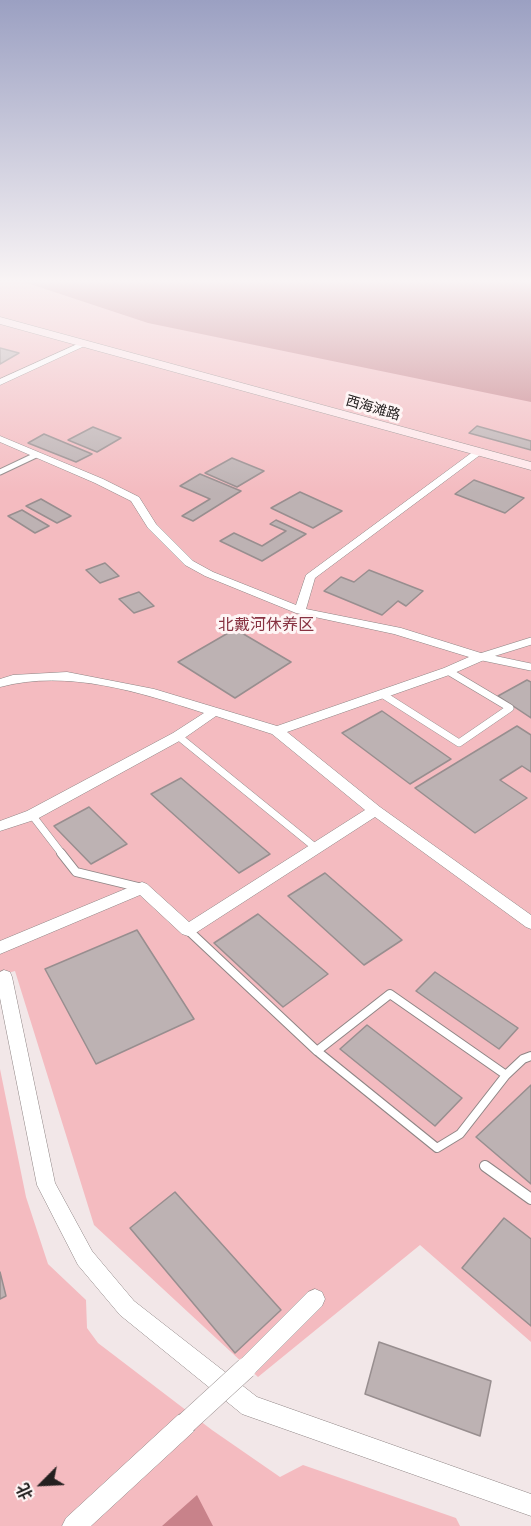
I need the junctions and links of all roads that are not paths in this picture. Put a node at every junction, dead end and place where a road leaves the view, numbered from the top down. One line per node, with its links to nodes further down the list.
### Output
1 (71, 350): 3 (street)
2 (113, 350): 5 (main road, 西海滩路)
3 (0, 382)
4 (0, 439): 6 (street)
5 (477, 453): 7 (main road, 西海滩路); 9 (street)
6 (36, 455): 8 (lane); 9 (street)
7 (531, 466)
8 (0, 472)
9 (300, 610): 11 (street)
10 (531, 641): 11 (lane)
11 (480, 657): 12 (lane); 13 (street)
12 (531, 667)
13 (448, 671): 15 (street); 15 (lane)
14 (0, 683): 16 (street)
15 (382, 694): 17 (street)
16 (215, 711): 17 (street); 18 (street)
17 (277, 731): 19 (street)
18 (178, 736): 20 (street); 22 (lane)
19 (375, 810): 22 (street); 24 (street)
20 (32, 815): 21 (street); 23 (lane)
21 (0, 826)
22 (316, 848): 25 (street)
23 (142, 888): 25 (street); 26 (street)
24 (531, 923)
25 (188, 930): 28 (lane)
26 (0, 948)
27 (4, 977): 34 (street)
28 (317, 1051): 30 (lane); 30 (lane)
29 (531, 1056): 30 (lane)
30 (506, 1075)
31 (486, 1166): 32 (lane)
32 (531, 1199)
33 (315, 1299): 35 (street, bridge)
34 (531, 1505)
35 (74, 1526)

